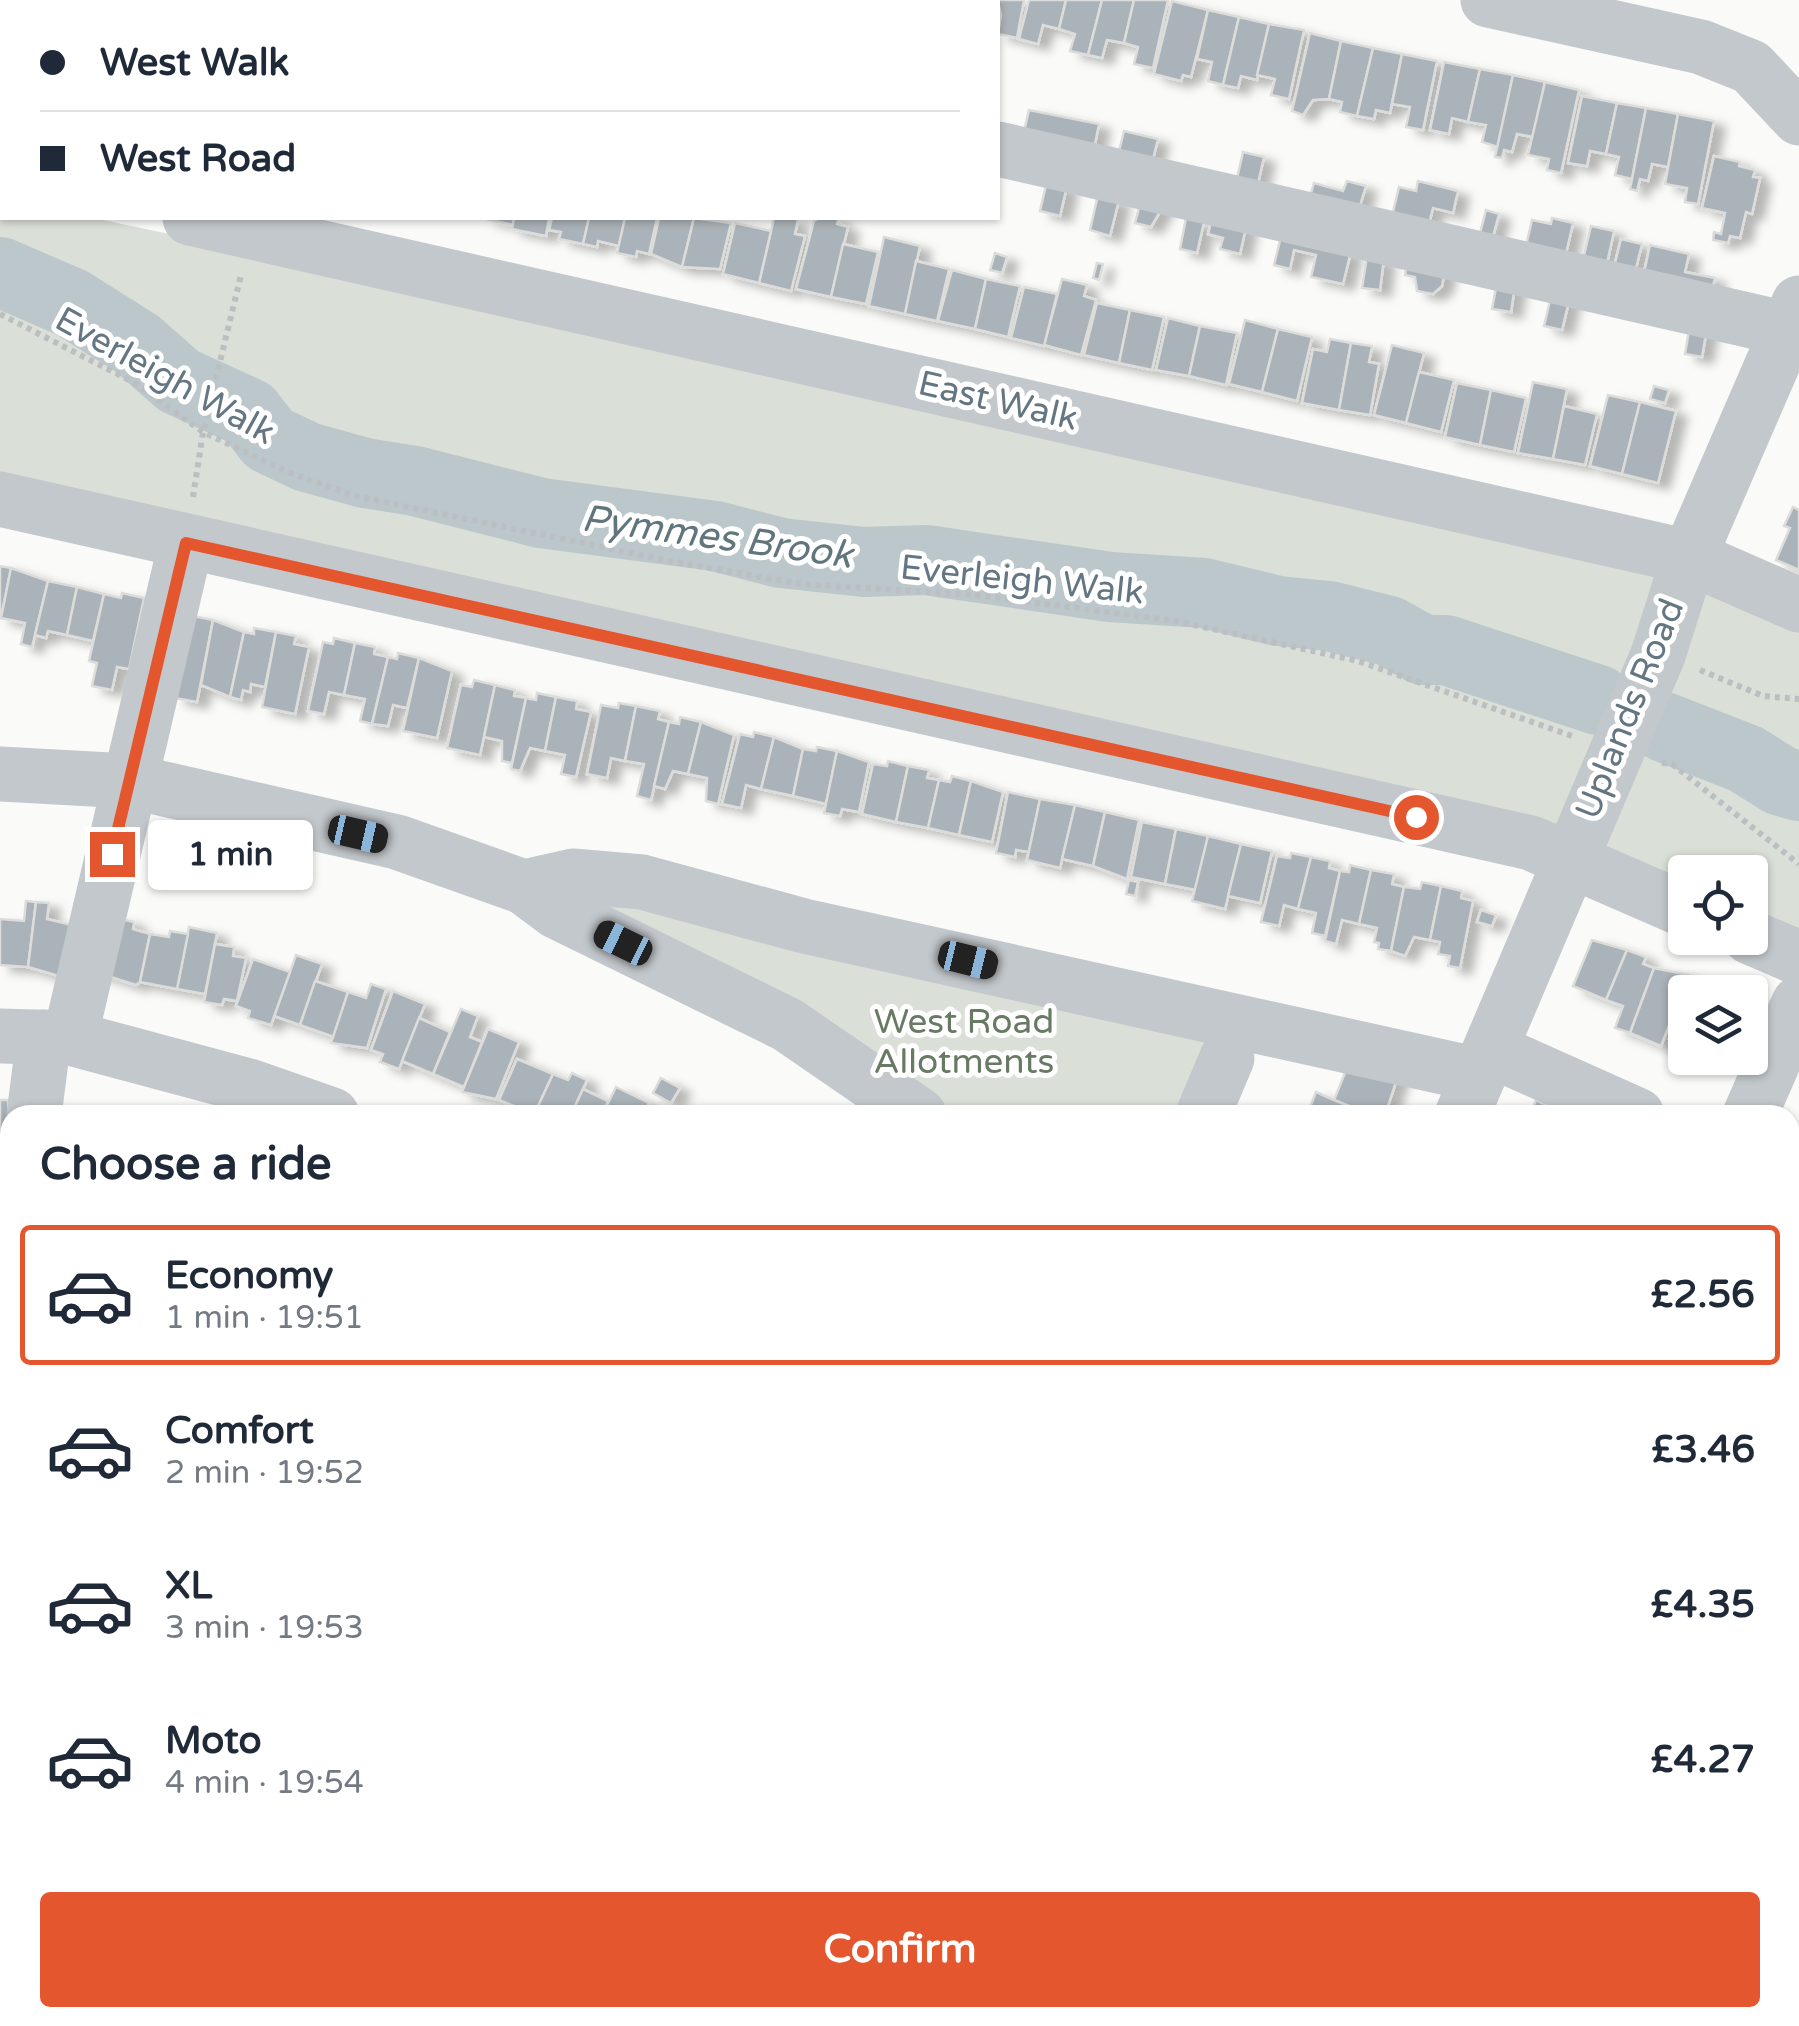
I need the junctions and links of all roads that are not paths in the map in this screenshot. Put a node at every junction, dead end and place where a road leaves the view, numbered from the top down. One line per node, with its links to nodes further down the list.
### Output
1 (1488, 0): 2 (street)
2 (1797, 114)
3 (1000, 149): 6 (street)
4 (211, 220): 5 (street, East Walk)
5 (253, 224): 9 (street, East Walk)
6 (1795, 314): 9 (street, Uplands Road)
7 (0, 499): 8 (street)
8 (186, 543): 12 (street); 13 (street)
9 (1689, 557): 10 (street, East Walk); 13 (street, Uplands Road)
10 (1799, 605)
11 (0, 774): 12 (street)
12 (129, 781): 14 (street); 19 (street)
13 (1566, 861): 15 (street); 21 (street, Uplands Road)
14 (524, 887): 21 (street); 24 (street)
15 (1668, 903)
16 (1768, 945): 17 (street)
17 (1799, 958)
18 (1799, 1003): 27 (street)
19 (38, 1037): 22 (street); 23 (street)
20 (1227, 1058): 25 (street)
21 (1477, 1080): 26 (street)
22 (35, 1105)
23 (303, 1105)
24 (904, 1105)
25 (1208, 1105)
26 (1591, 1105)
27 (1754, 1105)

